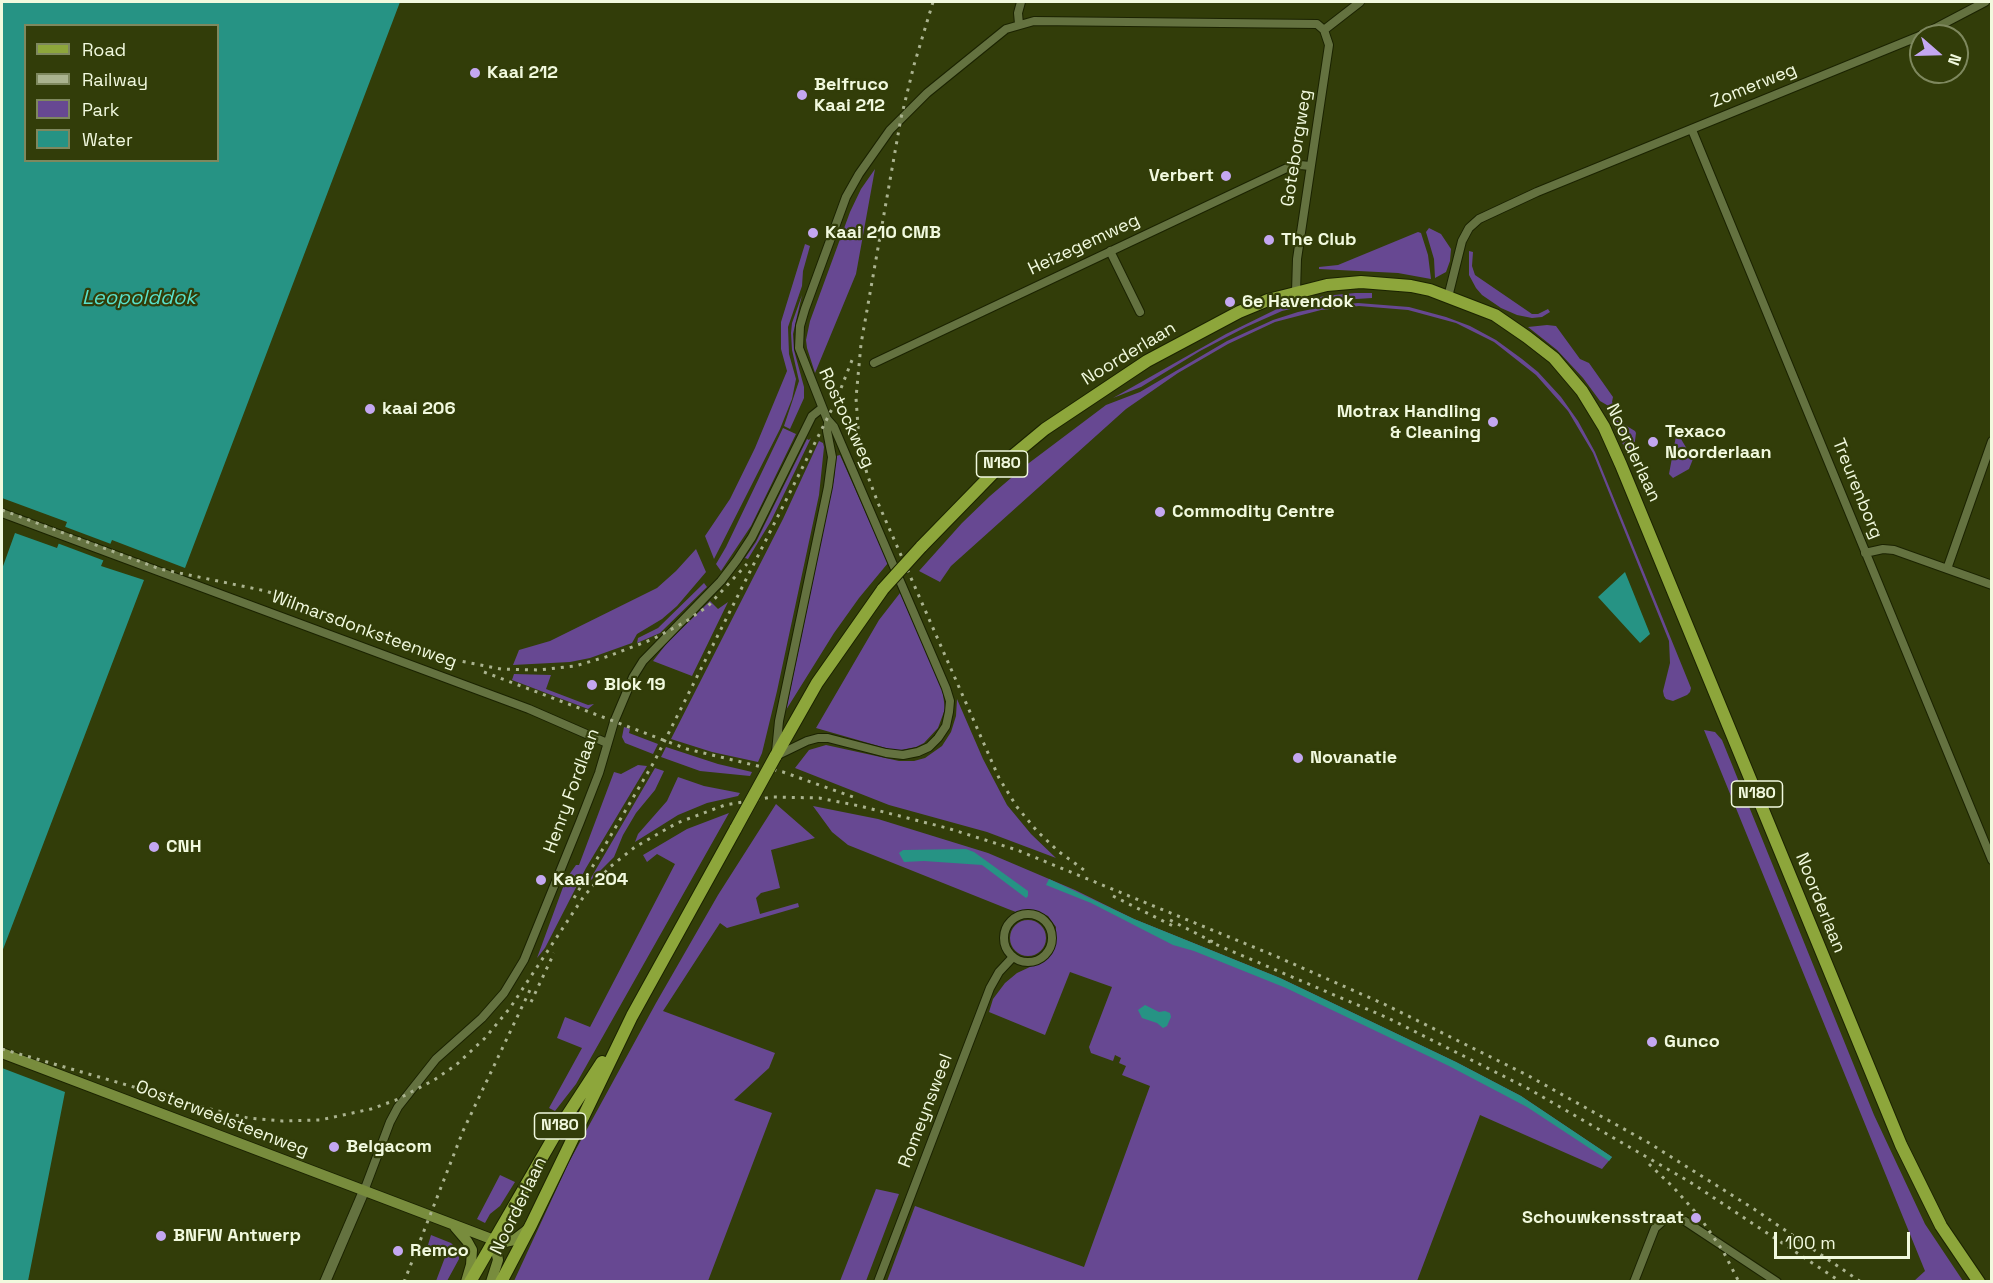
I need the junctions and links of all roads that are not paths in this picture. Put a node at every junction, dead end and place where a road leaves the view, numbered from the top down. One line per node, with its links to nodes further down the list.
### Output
1 (1021, 2): 4 (street)
2 (1360, 2): 5 (street)
3 (1985, 2): 6 (street, Zomerweg)
4 (1020, 24): 5 (street); 13 (street, Rostockweg)
5 (1324, 30): 7 (street, Goteborgweg)
6 (1692, 130): 10 (street, Zomerweg); 17 (street, Treurenborg)
7 (1310, 166): 8 (street, Heizegemweg); 9 (street, Goteborgweg)
8 (1110, 251): 11 (street); 12 (street, Heizegemweg)
9 (1296, 292): 10 (main road, Noorderlaan / N180); 21 (main road, Noorderlaan / N180, bridge)
10 (1448, 297): 38 (main road, Noorderlaan / N180)
11 (1140, 312)
12 (874, 363)
13 (822, 408): 14 (street, Rostockweg); 20 (street, Henry Fordlaan)
14 (828, 423): 21 (street, Noorderlaan); 21 (street, Rostockweg)
15 (1992, 441): 18 (street)
16 (2, 513): 20 (street, Wilmarsdonksteenweg)
17 (1865, 553): 18 (street); 22 (street, Treurenborg)
18 (1947, 569): 19 (street)
19 (1992, 585)
20 (607, 743): 26 (street, Henry Fordlaan)
21 (775, 757): 24 (main road, Noorderlaan / N180, bridge)
22 (1992, 860)
23 (1013, 957): 23 (street); 35 (street, Romeynsweel)
24 (632, 1016): 28 (main road, Noorderlaan / N180); 29 (main road, Noorderlaan / N180)
25 (2, 1053): 26 (main road, Oosterweelsteenweg)
26 (364, 1191): 27 (main road, Oosterweelsteenweg); 30 (street)
27 (452, 1225): 29 (main road, Oosterweelsteenweg); 31 (main road)
28 (529, 1228): 29 (main road); 34 (main road, Noorderlaan / N180)
29 (494, 1240): 32 (main road, Noorderlaan / N180); 33 (main road, Noorderlaan)
30 (325, 1281)
31 (466, 1281)
32 (470, 1281)
33 (491, 1281)
34 (501, 1281)
35 (878, 1281)
36 (1634, 1281): 37 (street)
37 (1777, 1281)
38 (1979, 1281)

